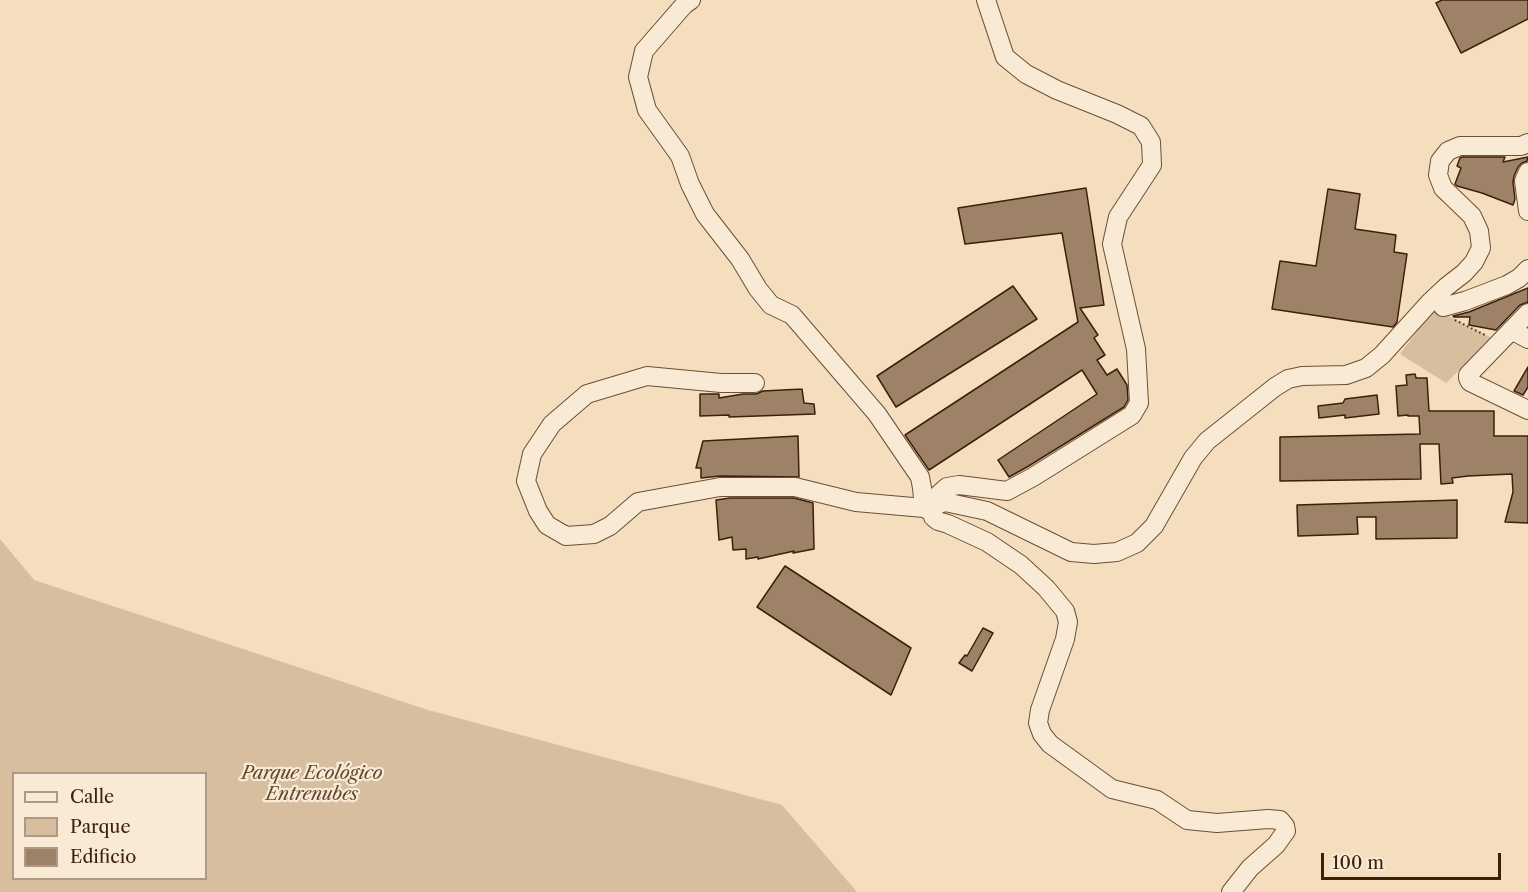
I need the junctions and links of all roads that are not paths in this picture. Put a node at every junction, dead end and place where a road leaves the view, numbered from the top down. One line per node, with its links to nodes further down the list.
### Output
1 (690, 0): 13 (street)
2 (986, 0): 13 (street)
3 (1528, 143): 13 (street)
4 (1526, 177): 5 (street)
5 (1528, 211)
6 (1528, 269): 7 (street)
7 (1443, 307)
8 (1528, 313): 9 (street)
9 (1505, 335): 10 (street); 12 (street)
10 (1528, 339)
11 (755, 383): 13 (street)
12 (1528, 410)
13 (928, 510): 14 (street)
14 (1231, 892)

